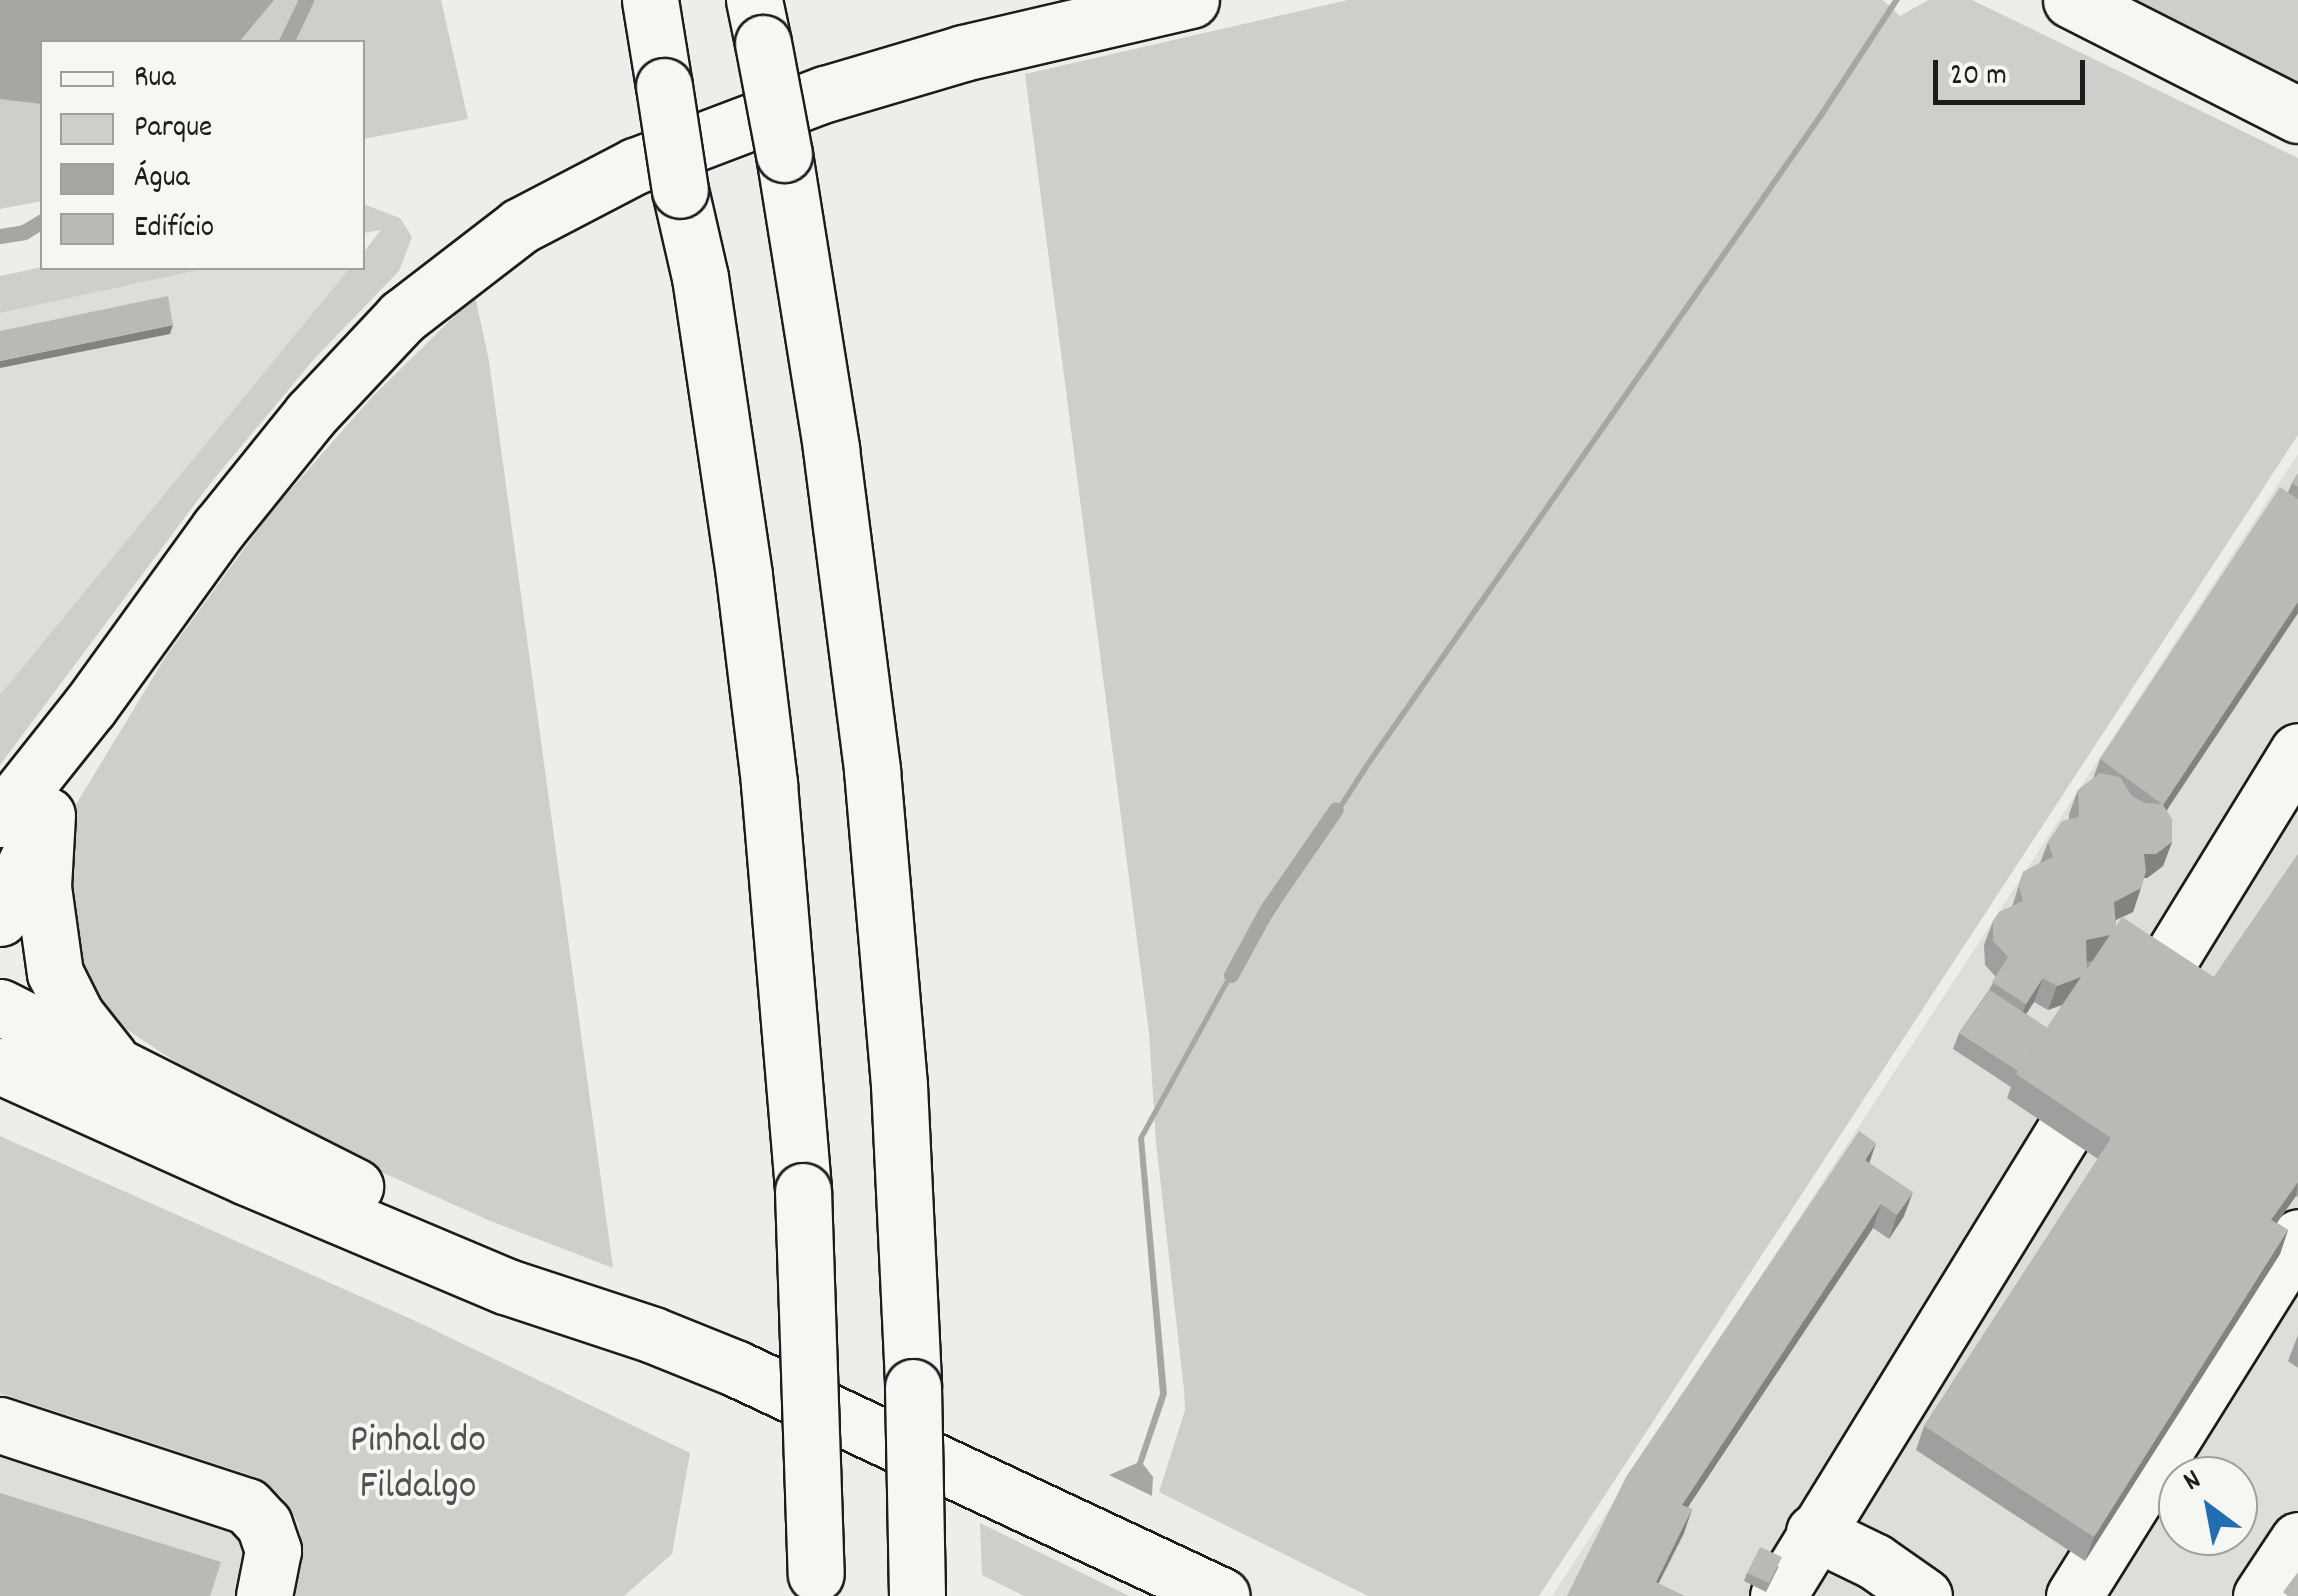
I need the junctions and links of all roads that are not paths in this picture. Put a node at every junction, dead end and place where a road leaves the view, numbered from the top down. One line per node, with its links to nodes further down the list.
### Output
1 (650, 0): 18 (main road, bridge)
2 (1191, 0): 7 (main road)
3 (2070, 0): 5 (main road)
4 (759, 21): 20 (main road, bridge)
5 (2298, 115)
6 (2298, 751): 15 (main road)
7 (16, 811): 8 (main road); 11 (main road)
8 (0, 918)
9 (0, 1007): 11 (main road)
10 (0, 1066): 13 (main road)
11 (118, 1068): 13 (main road)
12 (2298, 1237): 24 (main road)
13 (652, 1335): 21 (main road)
14 (0, 1425): 19 (main road)
15 (1814, 1532): 17 (main road); 22 (main road)
16 (2298, 1540): 25 (main road)
17 (1864, 1578): 23 (main road)
18 (816, 1585)
19 (264, 1596)
20 (917, 1596)
21 (1222, 1596)
22 (1778, 1596)
23 (1924, 1596)
24 (2074, 1596)
25 (2262, 1596)

